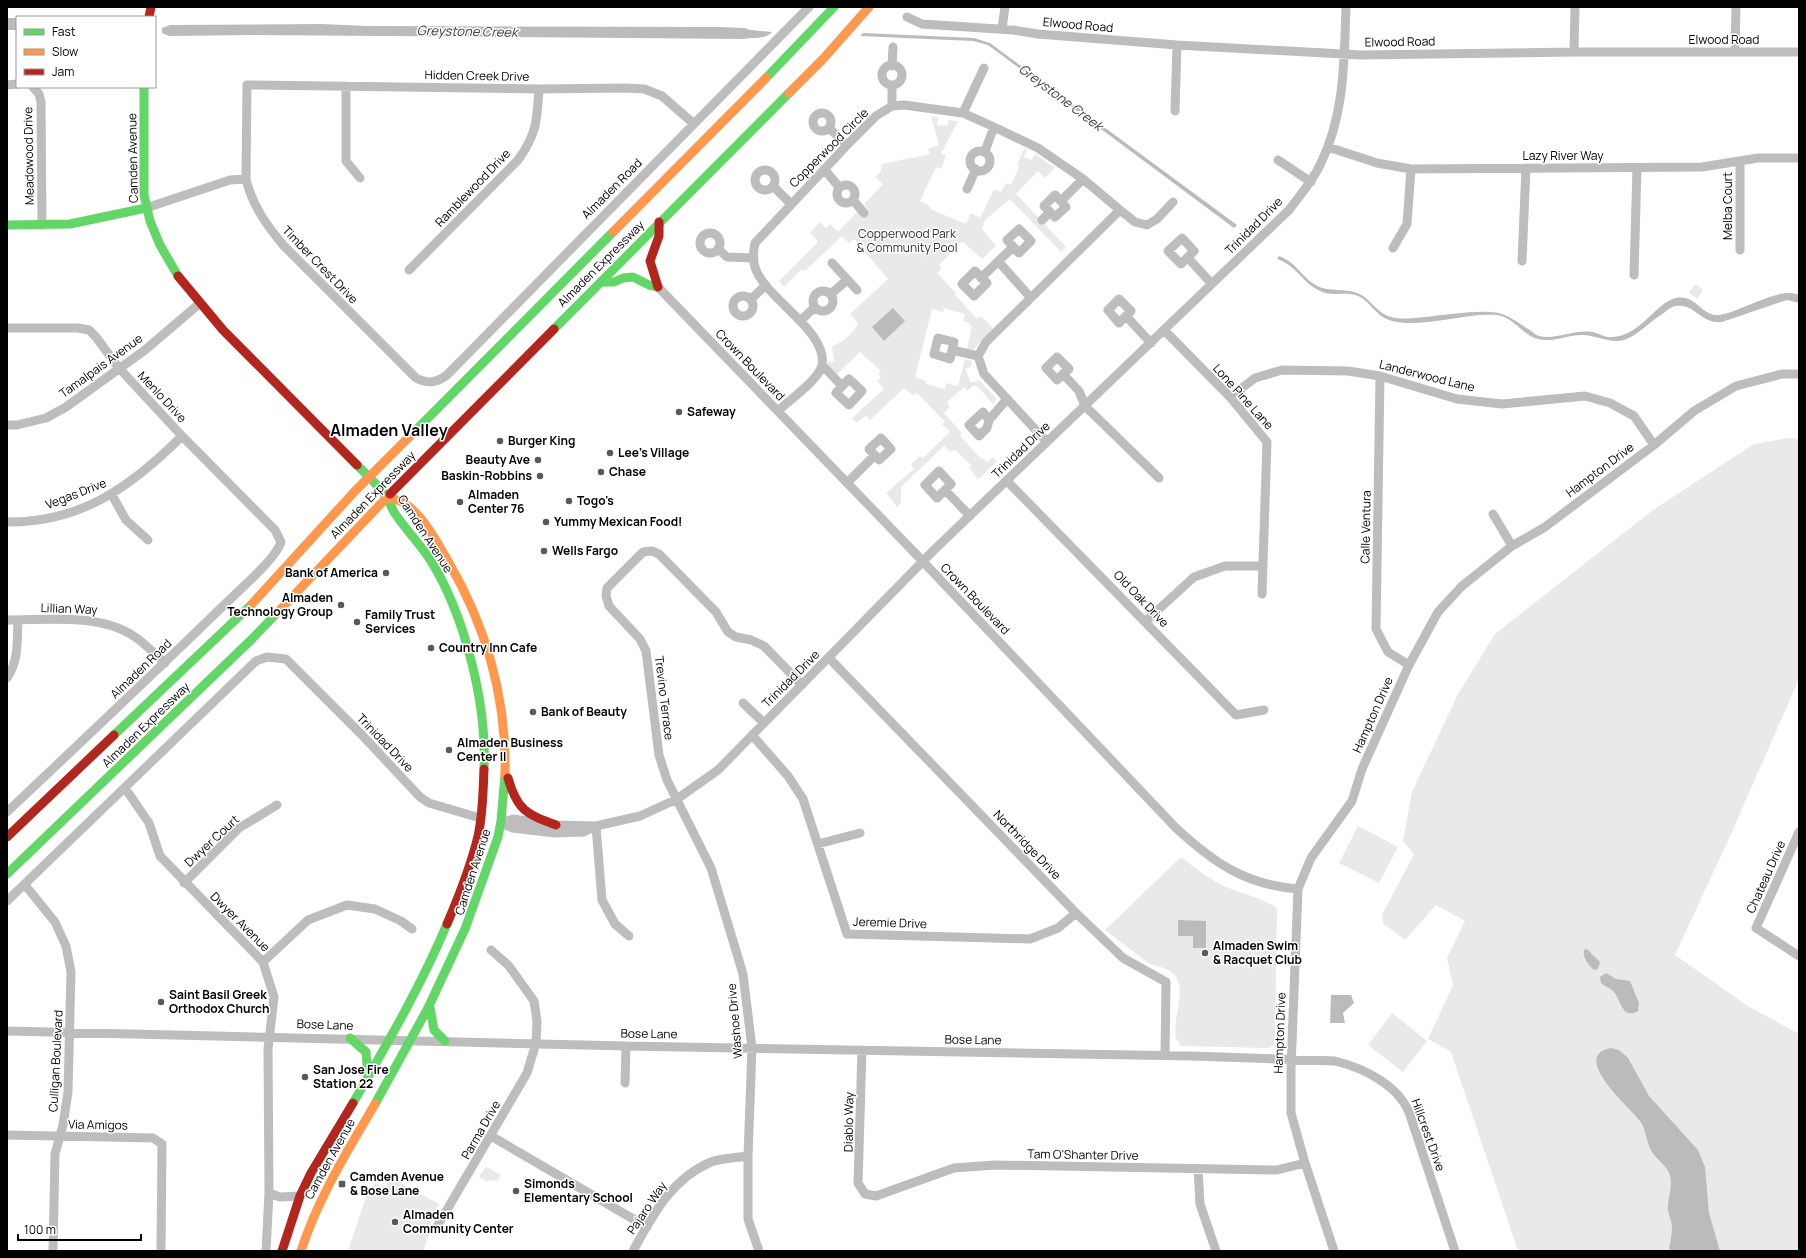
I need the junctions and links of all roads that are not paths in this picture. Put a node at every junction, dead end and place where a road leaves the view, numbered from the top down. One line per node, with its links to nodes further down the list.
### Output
1 (809, 7): 27 (street, Almaden Road)
2 (834, 7): 107 (main road, Almaden Expressway)
3 (869, 7): 55 (main road, Almaden Expressway)
4 (1004, 7): 9 (street)
5 (1346, 7): 15 (street, Trinidad Drive)
6 (1575, 7): 12 (street)
7 (1736, 7): 13 (street)
8 (907, 17): 9 (street, Elwood Road)
9 (1002, 29): 10 (street, Elwood Road)
10 (1178, 45): 15 (street, Elwood Road); 25 (street)
11 (893, 47): 16 (street)
12 (1574, 52): 13 (street, Elwood Road); 15 (street, Elwood Road)
13 (1735, 52): 14 (street, Elwood Road)
14 (1799, 52)
15 (1344, 53): 31 (street, Trinidad Drive)
16 (892, 66): 19 (street); 19 (street)
17 (984, 68): 26 (street)
18 (247, 85): 20 (street, Hidden Creek Drive); 43 (street, Timber Crest Drive)
19 (892, 85): 24 (street)
20 (346, 86): 23 (street, Hidden Creek Drive); 41 (street)
21 (34, 88): 57 (street, Meadowood Drive)
22 (144, 88): 51 (main road, Camden Avenue)
23 (538, 89): 27 (street, Hidden Creek Drive); 67 (street, Ramblewood Drive)
24 (892, 106): 26 (street); 30 (street, Copperwood Circle)
25 (1175, 111)
26 (963, 113): 28 (street)
27 (694, 124): 95 (street, Almaden Road)
28 (994, 127): 32 (street); 42 (street)
29 (829, 128): 29 (street); 30 (street)
30 (847, 146): 36 (street, Copperwood Circle)
31 (1328, 147): 40 (street, Lazy River Way); 44 (street, Trinidad Drive)
32 (985, 151): 39 (street); 39 (street)
33 (1799, 158): 35 (street, Lazy River Way)
34 (1278, 160): 44 (street)
35 (1740, 162): 38 (street, Lazy River Way); 61 (street, Melba Court)
36 (824, 168): 46 (street); 50 (street, Copperwood Circle)
37 (1526, 168): 38 (street, Lazy River Way); 40 (street, Lazy River Way); 64 (street)
38 (1637, 168): 68 (street)
39 (976, 169): 47 (street)
40 (1411, 169): 59 (street)
41 (360, 178)
42 (1083, 178): 52 (street); 54 (street)
43 (246, 179): 51 (street); 95 (street, Timber Crest Drive)
44 (1311, 182): 72 (street, Trinidad Drive)
45 (773, 186): 45 (street); 50 (street)
46 (839, 187): 48 (street); 48 (street)
47 (967, 189)
48 (852, 200): 53 (street)
49 (1174, 202): 52 (street)
50 (791, 204): 62 (street, Copperwood Circle)
51 (146, 208): 57 (main road); 79 (main road, Camden Avenue)
52 (1120, 210): 77 (street)
53 (864, 213)
54 (1042, 220)
55 (660, 222): 71 (main road, Almaden Expressway); 74 (main road)
56 (7, 225): 57 (main road)
57 (42, 225)
58 (1013, 247): 65 (street)
59 (1393, 248)
60 (718, 249): 60 (street); 62 (street)
61 (1740, 250)
62 (753, 258): 73 (street)
63 (1188, 258): 72 (street)
64 (1522, 260)
65 (998, 261): 69 (street); 77 (street)
66 (832, 263): 70 (street)
67 (409, 270)
68 (1634, 275)
69 (981, 278)
70 (847, 280): 75 (street); 76 (street)
71 (601, 282): 74 (main road); 113 (main road, Almaden Expressway)
72 (1212, 284): 86 (street, Trinidad Drive)
73 (766, 285): 78 (street); 84 (street)
74 (658, 287): 100 (street, Crown Boulevard)
75 (857, 290)
76 (830, 294): 80 (street); 80 (street)
77 (1031, 298): 89 (street)
78 (751, 299): 81 (street); 81 (street)
79 (199, 304): 91 (street, Tamalpais Avenue); 107 (main road, Camden Avenue)
80 (815, 307): 84 (street)
81 (735, 313): 83 (street)
82 (1126, 316): 87 (street)
83 (728, 320)
84 (800, 321): 90 (street)
85 (7, 328): 91 (street, Menlo Drive)
86 (1164, 330): 87 (street, Trinidad Drive); 97 (street, Lone Pine Lane)
87 (1151, 343): 99 (street, Trinidad Drive)
88 (952, 350): 89 (street)
89 (978, 356): 98 (street)
90 (822, 365): 96 (street); 100 (street)
91 (118, 367): 102 (street, Tamalpais Avenue); 103 (street, Menlo Drive)
92 (1063, 374): 99 (street)
93 (1799, 374): 105 (street, Hampton Drive)
94 (1380, 376): 97 (street, Landerwood Lane); 105 (street, Landerwood Lane); 128 (street, Calle Ventura)
95 (430, 382)
96 (842, 386)
97 (1230, 397): 121 (street, Lone Pine Lane)
98 (1007, 399): 101 (street); 104 (street)
99 (1085, 406): 104 (street, Trinidad Drive); 108 (street)
100 (778, 411): 110 (street, Crown Boulevard)
101 (989, 420)
102 (7, 425)
103 (182, 436): 112 (street, Vegas Drive); 117 (street, Menlo Drive)
104 (1047, 442): 109 (street, Trinidad Drive)
105 (1654, 444): 119 (street, Hampton Drive)
106 (875, 455): 110 (street)
107 (369, 477): 113 (main road, Camden Avenue); 145 (main road, Almaden Expressway)
108 (1159, 478)
109 (1007, 481): 115 (street, Trinidad Drive); 125 (street, Old Oak Drive)
110 (847, 483): 120 (street, Crown Boulevard)
111 (945, 490): 115 (street)
112 (112, 495): 116 (street, Vegas Drive); 118 (street)
113 (387, 497): 135 (main road, Camden Avenue); 140 (main road, Camden Avenue); 147 (main road, Almaden Expressway)
114 (1492, 514): 119 (street)
115 (970, 516): 120 (street, Trinidad Drive)
116 (7, 522)
117 (280, 536): 127 (street, Almaden Road)
118 (148, 540)
119 (1512, 546): 128 (street, Hampton Drive)
120 (924, 562): 126 (street, Trinidad Drive); 150 (street, Crown Boulevard)
121 (1263, 566): 122 (street, Lone Pine Lane); 125 (street)
122 (1262, 594)
123 (7, 620): 124 (street, Lillian Way)
124 (18, 620): 127 (street, Lillian Way); 129 (street)
125 (1146, 621): 132 (street, Old Oak Drive)
126 (829, 658): 130 (street, Trinidad Drive); 152 (street, Northridge Drive)
127 (165, 663): 139 (street, Almaden Road)
128 (1408, 665): 150 (street, Hampton Drive)
129 (7, 678)
130 (802, 685): 133 (street, Trinidad Drive); 137 (street, Trevino Terrace)
131 (743, 703): 133 (street)
132 (1264, 710)
133 (764, 723): 134 (street, Trinidad Drive)
134 (752, 735): 137 (street, Trinidad Drive); 146 (street, Jeremie Drive)
135 (505, 765): 140 (main road, Camden Avenue); 141 (main road)
136 (125, 788): 140 (street, Trinidad Drive); 148 (street, Dwyer Avenue); 149 (street)
137 (677, 799): 142 (street, Trinidad Drive); 168 (street, Washoe Drive)
138 (278, 805): 148 (street, Dwyer Court)
139 (7, 812)
140 (491, 820): 141 (street, Trinidad Drive); 142 (street, Trinidad Drive); 158 (main road, Camden Avenue); 163 (main road, Camden Avenue)
141 (556, 826): 142 (street, Trinidad Drive)
142 (596, 826): 154 (street)
143 (1799, 832): 156 (street, Chateau Drive)
144 (860, 833): 146 (street)
145 (7, 837)
146 (818, 844): 152 (street, Jeremie Drive)
147 (7, 874)
148 (184, 883): 157 (street, Dwyer Avenue)
149 (25, 885): 151 (street); 160 (street, Culligan Boulevard)
150 (1298, 889): 171 (street, Hampton Drive)
151 (7, 902)
152 (1076, 913): 170 (street, Northridge Drive)
153 (412, 929): 157 (street)
154 (629, 936)
155 (491, 950): 166 (street, Parma Drive)
156 (1799, 956)
157 (263, 962): 161 (street, Dwyer Avenue)
158 (430, 1007): 164 (main road, Camden Avenue); 165 (main road)
159 (7, 1031): 160 (street, Bose Lane)
160 (70, 1033): 161 (street, Bose Lane); 175 (street, Culligan Boulevard)
161 (271, 1036): 162 (street, Bose Lane); 180 (street, Dwyer Avenue)
162 (350, 1038): 163 (street, Bose Lane); 172 (main road)
163 (390, 1039): 164 (street, Bose Lane); 172 (main road, Camden Avenue)
164 (412, 1041): 165 (street, Bose Lane); 189 (main road, Camden Avenue)
165 (445, 1041): 166 (street, Bose Lane)
166 (536, 1043): 167 (street, Bose Lane); 176 (street, Parma Drive)
167 (626, 1046): 168 (street, Bose Lane); 173 (street)
168 (752, 1048): 169 (street, Bose Lane); 177 (street, Washoe Drive)
169 (862, 1050): 170 (street, Bose Lane); 181 (street, Diablo Way)
170 (1165, 1056): 171 (street, Bose Lane)
171 (1291, 1059): 178 (street, Hampton Drive); 194 (street, Hillcrest Drive)
172 (368, 1077): 182 (main road, Camden Avenue)
173 (625, 1083)
174 (7, 1135): 175 (street, Via Amigos)
175 (60, 1136): 185 (street, Culligan Boulevard); 186 (street, Via Amigos)
176 (491, 1136): 183 (street, Parma Drive); 184 (street)
177 (748, 1156): 184 (street, Pajaro Way); 191 (street, Washoe Drive)
178 (1305, 1163): 179 (street, Tam O'Shanter Drive); 193 (street, Hampton Drive)
179 (1198, 1169): 181 (street, Tam O'Shanter Drive); 192 (street)
180 (269, 1193): 182 (street); 187 (street, Dwyer Avenue)
181 (865, 1194)
182 (300, 1196): 188 (main road, Camden Avenue)
183 (438, 1224)
184 (647, 1227): 190 (street, Pajaro Way)
185 (53, 1251)
186 (161, 1251)
187 (266, 1251)
188 (282, 1251)
189 (301, 1251)
190 (633, 1251)
191 (759, 1251)
192 (1216, 1251)
193 (1334, 1251)
194 (1455, 1251)

